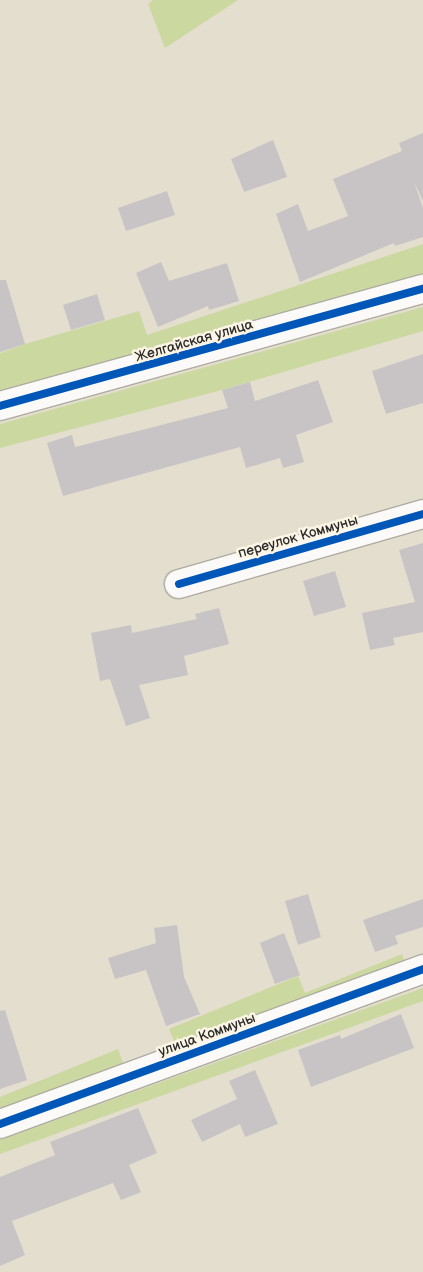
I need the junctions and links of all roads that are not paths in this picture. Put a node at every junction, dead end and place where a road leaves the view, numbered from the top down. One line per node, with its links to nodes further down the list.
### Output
1 (423, 289): 2 (street, Желгайская улица)
2 (0, 406)
3 (423, 514): 4 (street, переулок Коммуны)
4 (179, 584)
5 (423, 969): 6 (street, улица Коммуны)
6 (0, 1124)

